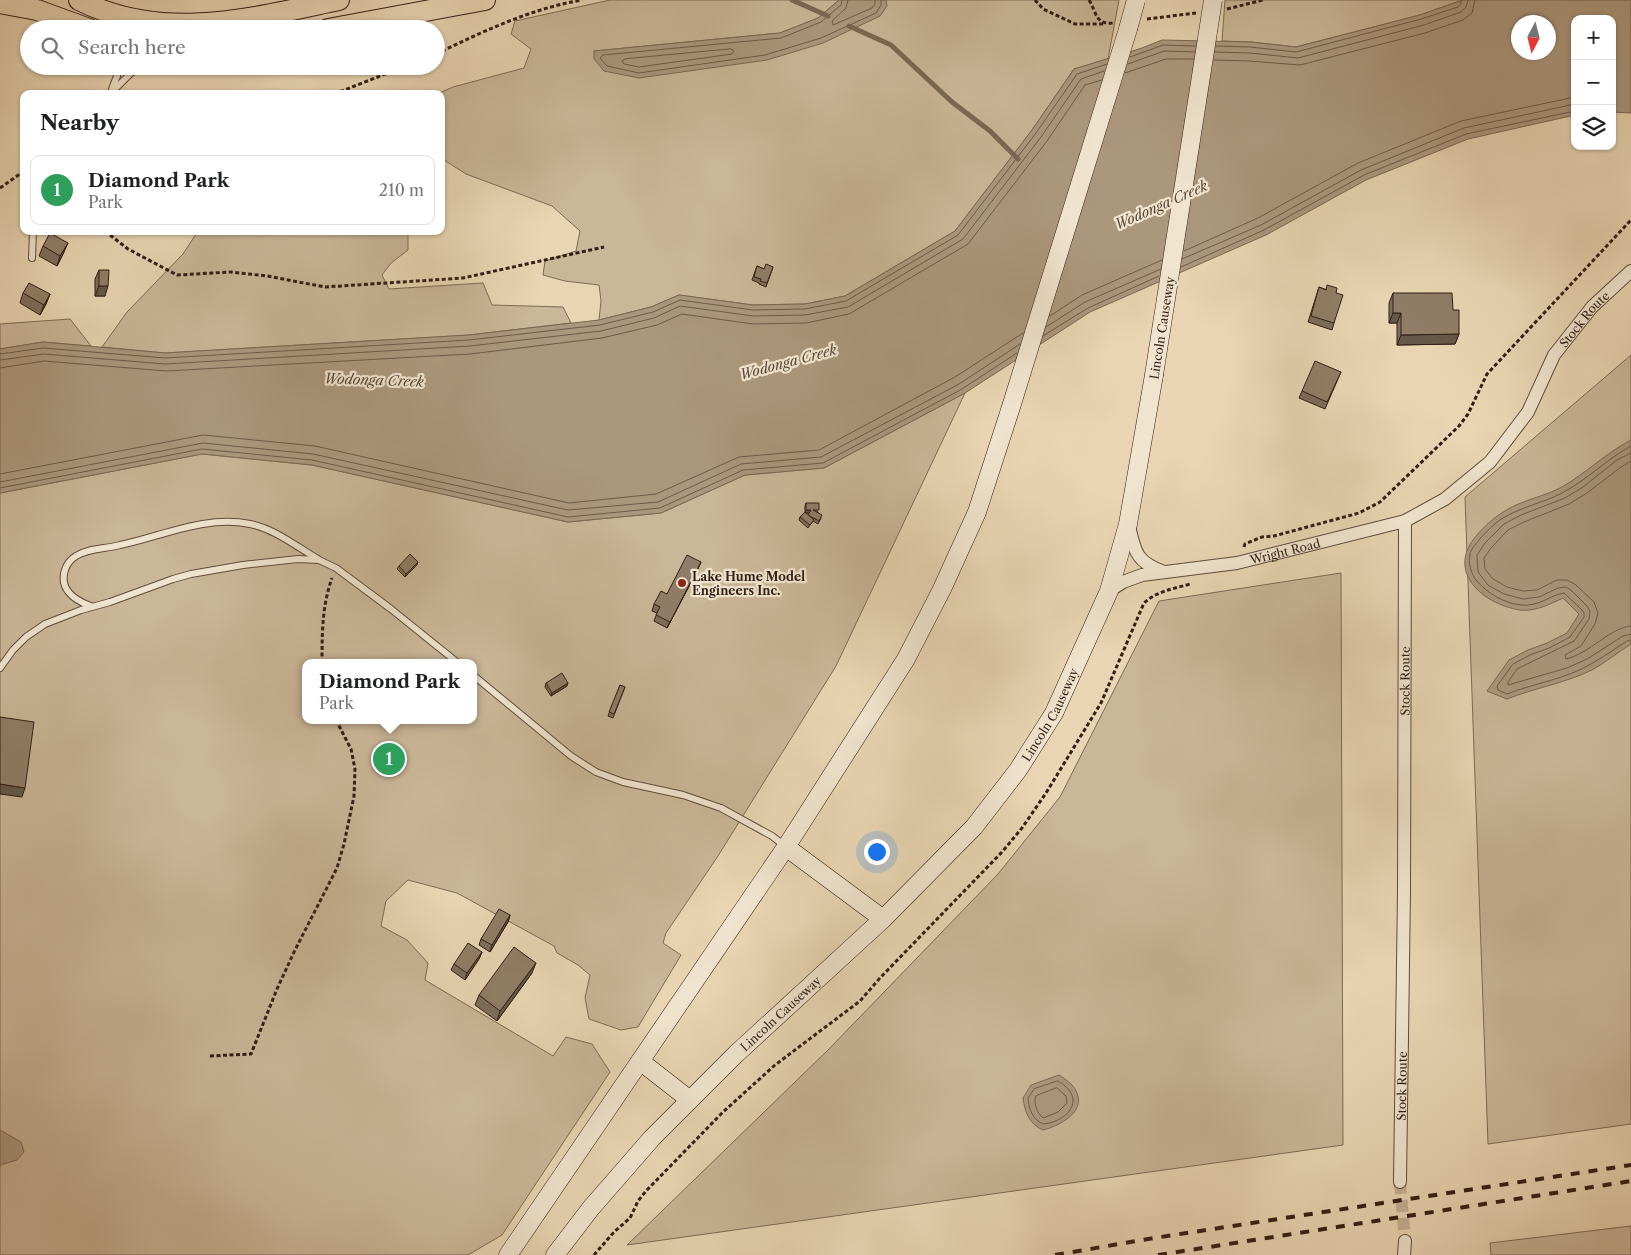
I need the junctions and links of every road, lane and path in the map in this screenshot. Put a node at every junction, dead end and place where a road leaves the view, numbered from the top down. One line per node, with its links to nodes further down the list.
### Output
1 (79, 0): 13 (main road)
2 (339, 0): 14 (main road)
3 (485, 0): 15 (main road)
4 (582, 0): 19 (path)
5 (1035, 0): 18 (path)
6 (1089, 0): 18 (path)
7 (1136, 0): 48 (main road, bridge)
8 (1262, 0): 10 (path)
9 (0, 3): 12 (main road)
10 (1220, 4): 35 (main road, Lincoln Causeway, bridge)
11 (1199, 13): 16 (path)
12 (64, 20)
13 (136, 20)
14 (235, 20)
15 (377, 20)
16 (1141, 20)
17 (1123, 22): 18 (path)
18 (1105, 24)
19 (445, 50)
20 (117, 75): 23 (lane)
21 (129, 75): 24 (lane)
22 (383, 75): 25 (path)
23 (111, 90)
24 (113, 90)
25 (344, 90)
26 (20, 174): 27 (path)
27 (0, 188)
28 (1631, 220): 37 (path)
29 (33, 235): 32 (lane)
30 (110, 235): 31 (path)
31 (604, 247)
32 (32, 258)
33 (1631, 271): 34 (street, Stock Route)
34 (1405, 521): 37 (street, Wright Road); 53 (street, Stock Route)
35 (1128, 524): 39 (street); 41 (main road, Lincoln Causeway)
36 (319, 560): 38 (lane); 42 (lane); 42 (lane)
37 (1237, 563): 39 (street, Wright Road)
38 (336, 568): 43 (path); 44 (lane)
39 (1164, 572): 41 (street, Wright Road)
40 (1197, 582): 57 (path)
41 (1109, 591): 49 (main road, Lincoln Causeway)
42 (91, 606): 45 (lane)
43 (322, 659)
44 (453, 659)
45 (0, 668)
46 (477, 678): 48 (lane)
47 (338, 724): 50 (path)
48 (786, 847): 49 (main road); 51 (main road)
49 (883, 920): 52 (main road, Lincoln Causeway)
50 (210, 1056)
51 (640, 1061): 52 (main road); 55 (main road)
52 (690, 1100): 56 (main road, Lincoln Causeway)
53 (1400, 1182)
54 (1405, 1241): 58 (street)
55 (508, 1255)
56 (555, 1255)
57 (594, 1255)
58 (1404, 1255)

